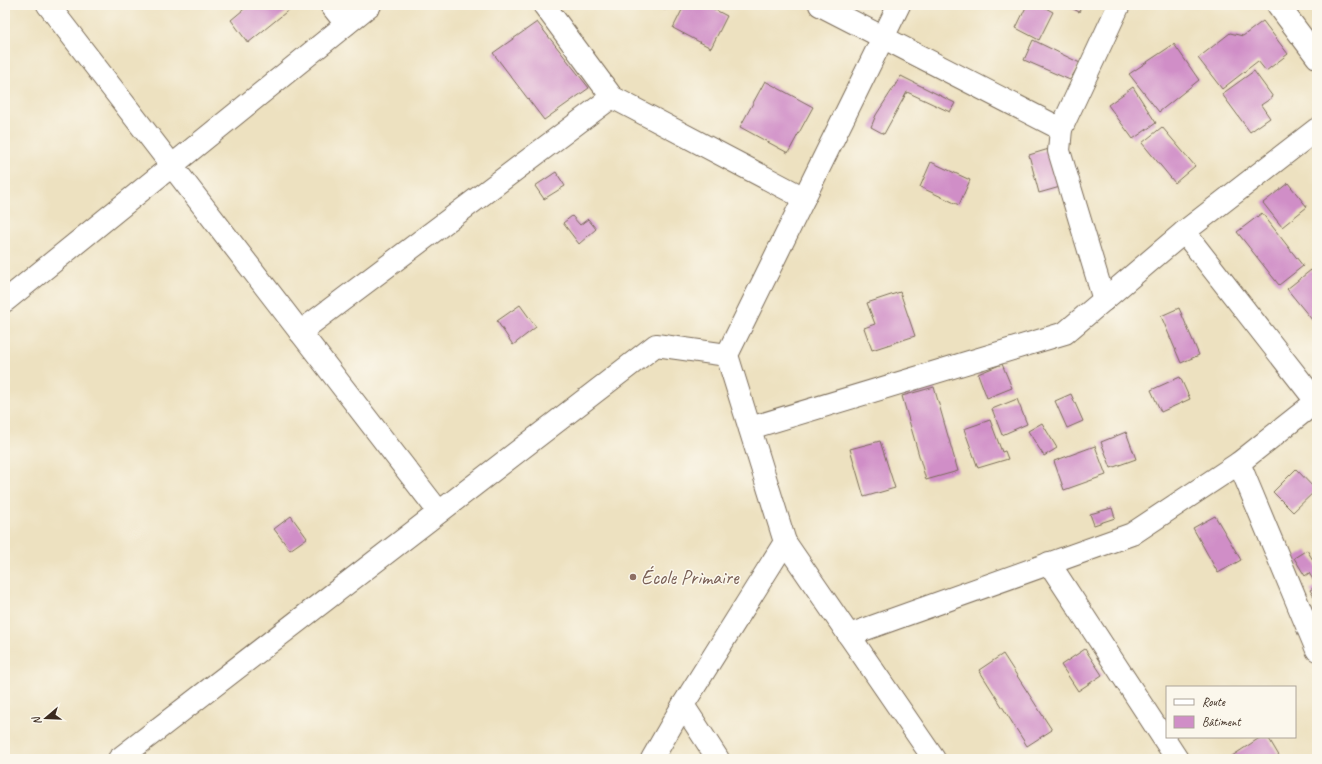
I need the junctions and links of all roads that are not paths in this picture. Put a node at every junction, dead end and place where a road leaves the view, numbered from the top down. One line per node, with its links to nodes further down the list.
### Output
1 (48, 5): 15 (street)
2 (331, 5): 9 (street)
3 (370, 5): 9 (street)
4 (544, 5): 12 (street)
5 (820, 5): 10 (street)
6 (899, 5): 10 (street)
7 (1119, 5): 13 (street)
8 (1278, 5): 11 (street)
9 (346, 24): 15 (street)
10 (883, 37): 13 (street); 16 (street)
11 (1317, 58)
12 (612, 97): 16 (street); 20 (street)
13 (1062, 129): 18 (street)
14 (1317, 129): 17 (street)
15 (172, 166): 19 (street); 20 (street)
16 (804, 198): 21 (street)
17 (1184, 232): 18 (street); 22 (street)
18 (1104, 300): 23 (street)
19 (5, 301)
20 (300, 332): 25 (street)
21 (727, 355): 23 (street); 25 (street)
22 (1317, 401): 24 (street)
23 (750, 428): 26 (street)
24 (1239, 463): 27 (street); 29 (street)
25 (440, 512): 31 (street)
26 (785, 542): 28 (street); 30 (street)
27 (1049, 562): 28 (street); 35 (street)
28 (849, 635): 34 (street)
29 (1317, 650)
30 (683, 705): 32 (street); 33 (street)
31 (119, 759)
32 (652, 759)
33 (718, 759)
34 (934, 759)
35 (1177, 759)

